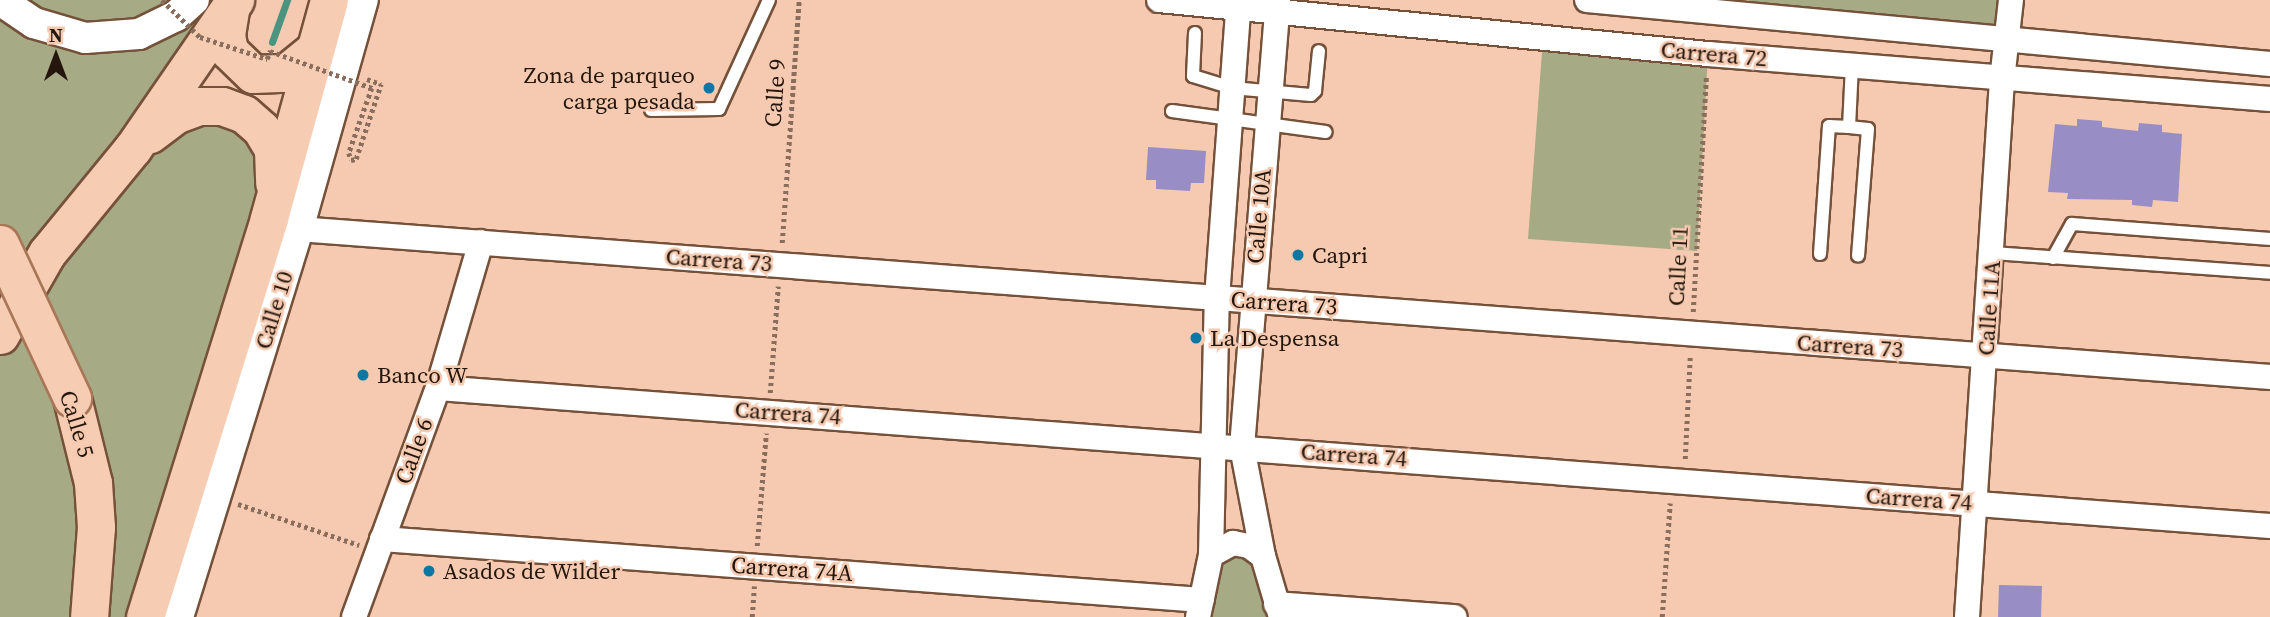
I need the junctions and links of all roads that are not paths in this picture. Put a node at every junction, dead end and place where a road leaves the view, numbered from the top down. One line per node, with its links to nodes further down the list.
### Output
1 (1, 0): 2 (street)
2 (194, 0)
3 (329, 0): 14 (main road, Calle 10)
4 (363, 0): 29 (street, Calle 10)
5 (769, 0): 22 (lane)
6 (1159, 0): 9 (street, Carrera 72)
7 (1587, 0): 13 (street, Carrera 72)
8 (2011, 0): 13 (street, Calle 11A)
9 (1239, 4): 11 (street, Carrera 72); 19 (street, Calle 10A)
10 (232, 5): 14 (main road); 28 (main road)
11 (1278, 5): 17 (street, Carrera 72); 20 (street, Calle 10A)
12 (1195, 33): 19 (lane)
13 (2008, 40): 16 (street, Carrera 72); 18 (street, Calle 11A)
14 (313, 51): 29 (main road, Calle 10)
15 (1319, 51): 20 (lane)
16 (2270, 64)
17 (1852, 66): 18 (street, Carrera 72); 26 (lane)
18 (2002, 80): 21 (street, Carrera 72); 34 (street, Calle 11A)
19 (1232, 88): 20 (lane); 24 (street, Calle 10A)
20 (1270, 92): 25 (street, Calle 10A)
21 (2270, 99)
22 (651, 110)
23 (1172, 111): 24 (lane)
24 (1229, 120): 25 (lane); 38 (street, Calle 10A)
25 (1268, 127): 27 (lane); 39 (street, Calle 10A)
26 (1849, 127): 33 (lane); 35 (lane)
27 (1326, 132)
28 (133, 148): 29 (main road); 40 (main road)
29 (284, 224): 31 (street, Carrera 73); 54 (main road, Calle 10); 55 (street, Calle 10)
30 (2270, 239): 36 (lane)
31 (481, 242): 38 (street, Carrera 73); 43 (street, Calle 6)
32 (0, 244): 53 (main road, Calle 5, bridge)
33 (1820, 254)
34 (2004, 254): 36 (lane); 41 (street, Calle 11A)
35 (1858, 256)
36 (2053, 258): 37 (lane)
37 (2270, 273)
38 (1217, 298): 39 (street, Carrera 73); 44 (street, Calle 10A)
39 (1252, 300): 41 (street, Carrera 73); 45 (street, Calle 10A)
40 (0, 335)
41 (1985, 356): 42 (street, Carrera 73); 46 (street, Calle 11A)
42 (2270, 377)
43 (438, 388): 44 (street, Carrera 74); 48 (street, Calle 6)
44 (1214, 444): 45 (street, Carrera 74); 49 (street, Calle 10A)
45 (1242, 447): 46 (street, Carrera 74); 50 (street, Calle 10A)
46 (1975, 503): 47 (street, Carrera 74); 58 (street, Calle 11A)
47 (2270, 526)
48 (379, 545): 51 (street, Carrera 74A); 56 (street, Calle 6)
49 (1211, 555): 50 (street); 51 (street, Calle 10A)
50 (1263, 556): 52 (street, Calle 10A)
51 (1200, 608)
52 (1279, 610): 57 (street)
53 (89, 617)
54 (145, 617)
55 (178, 617)
56 (354, 617)
57 (1455, 617)
58 (1967, 617)

